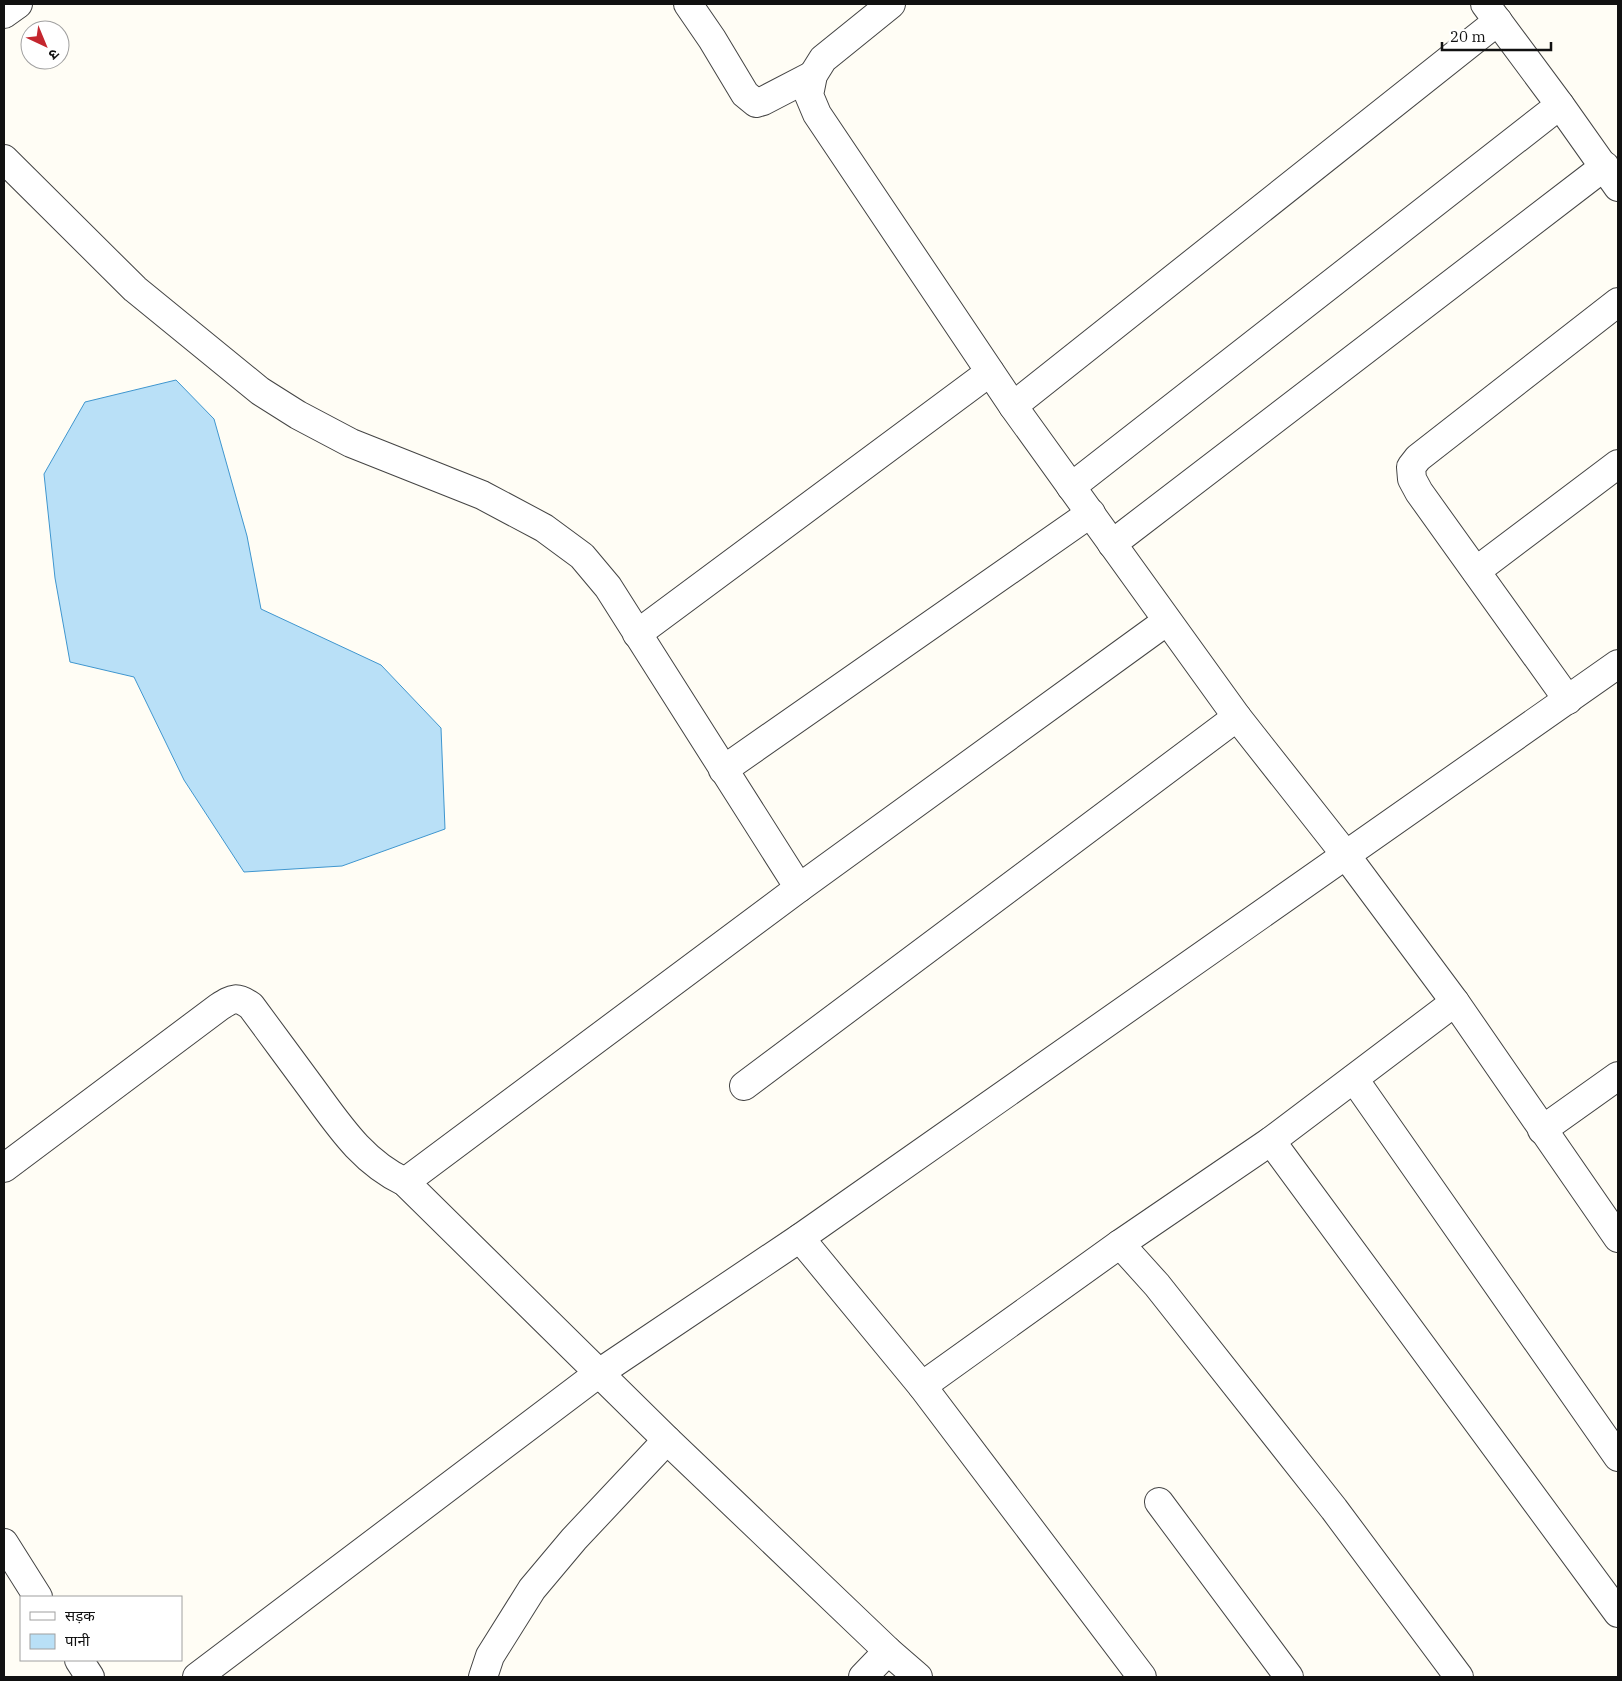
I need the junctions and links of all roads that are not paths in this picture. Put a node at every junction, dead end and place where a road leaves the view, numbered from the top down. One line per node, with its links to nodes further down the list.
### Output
1 (18, 4): 5 (street)
2 (688, 4): 6 (street)
3 (891, 4): 6 (street)
4 (1492, 12): 7 (street); 12 (street)
5 (4, 14)
6 (813, 75): 11 (street)
7 (1560, 105): 9 (street); 14 (street)
8 (4, 159): 19 (street)
9 (1612, 176): 16 (street)
10 (1618, 302): 17 (street)
11 (990, 372): 12 (street); 19 (street)
12 (1013, 406): 14 (street)
13 (1618, 464): 17 (street)
14 (1071, 486): 15 (street)
15 (1091, 514): 16 (street); 23 (street)
16 (1112, 544): 18 (street)
17 (1476, 571): 21 (street)
18 (1168, 621): 22 (street); 25 (street)
19 (637, 634): 23 (street)
20 (1618, 664): 21 (street)
21 (1568, 700): 24 (street)
22 (1237, 717): 24 (street); 29 (street)
23 (723, 770): 25 (street)
24 (1345, 854): 26 (street); 34 (street)
25 (799, 888): 33 (street)
26 (1455, 1002): 28 (street); 30 (street)
27 (1618, 1076): 30 (street)
28 (1354, 1079): 31 (street); 40 (street)
29 (744, 1086)
30 (1542, 1130): 35 (street)
31 (1271, 1141): 36 (street); 44 (street)
32 (4, 1168): 33 (street)
33 (405, 1182): 37 (street)
34 (800, 1238): 37 (street); 38 (street)
35 (1618, 1238)
36 (1120, 1244): 38 (street); 54 (street)
37 (599, 1373): 39 (street); 48 (street)
38 (922, 1386): 52 (street)
39 (666, 1440): 45 (street); 49 (street)
40 (1618, 1457)
41 (1159, 1502): 53 (street)
42 (4, 1543): 43 (street)
43 (37, 1596)
44 (1618, 1613)
45 (888, 1651): 50 (street); 51 (street)
46 (79, 1661): 47 (street)
47 (90, 1677)
48 (197, 1677)
49 (483, 1677)
50 (863, 1677)
51 (918, 1677)
52 (1142, 1677)
53 (1289, 1677)
54 (1459, 1677)

